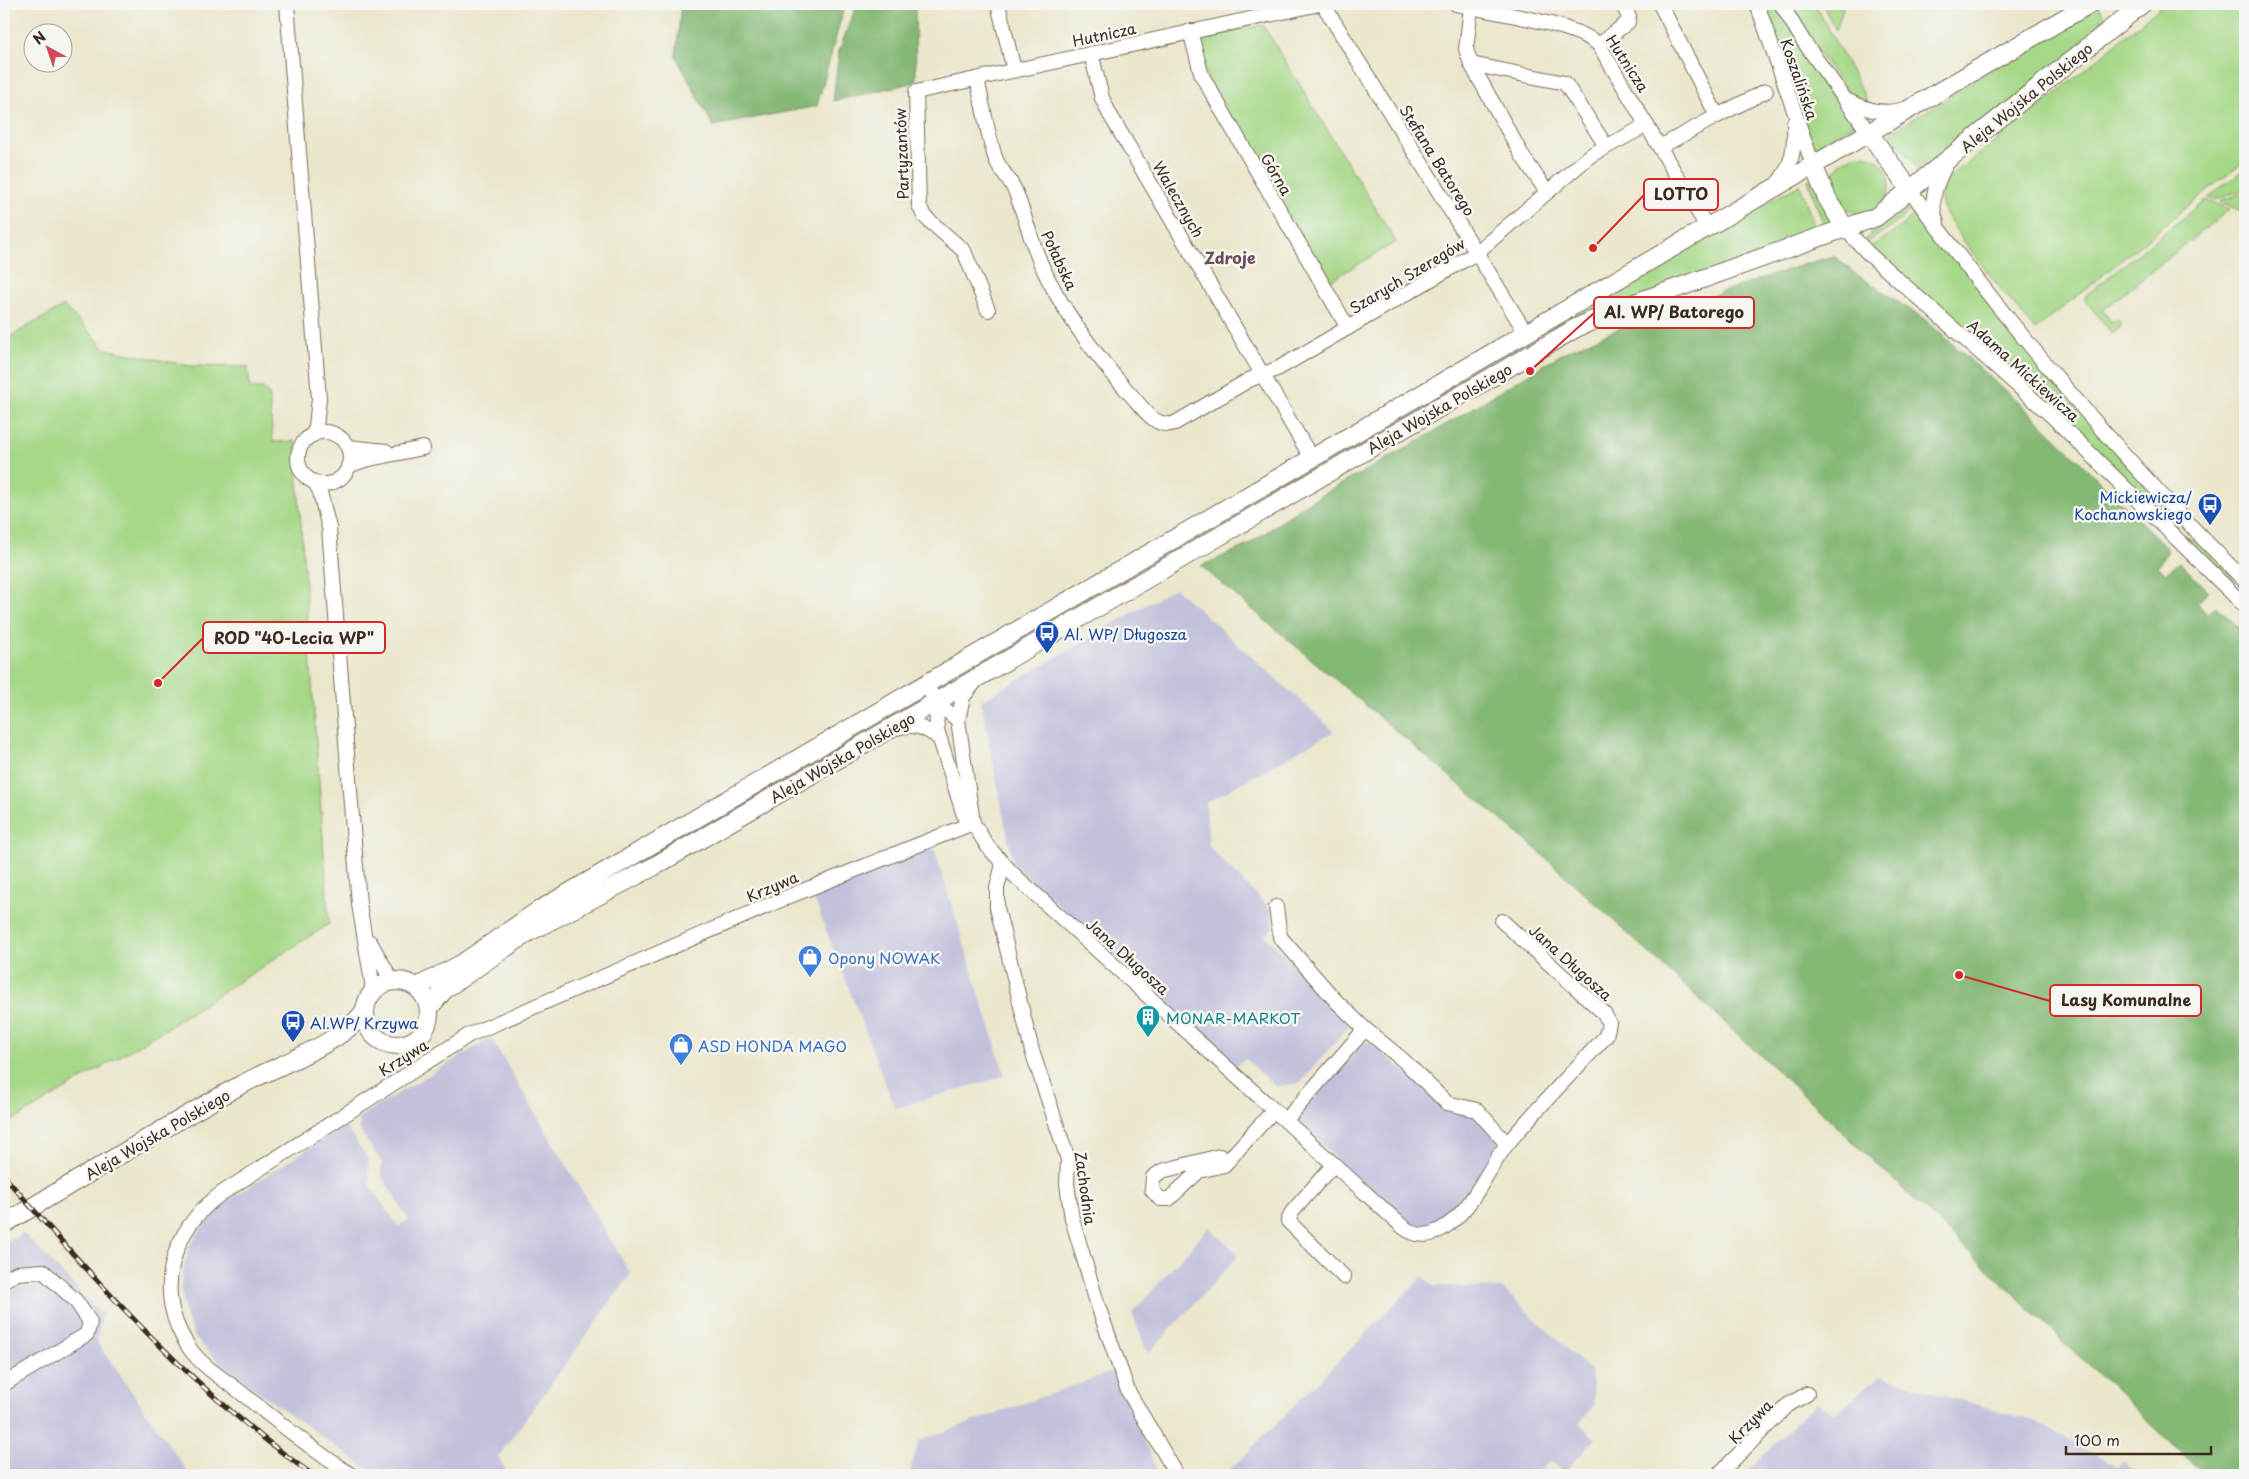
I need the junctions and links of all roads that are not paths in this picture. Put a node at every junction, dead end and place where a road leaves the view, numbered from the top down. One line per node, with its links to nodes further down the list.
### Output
1 (287, 4): 42 (street)
2 (998, 4): 17 (street)
3 (1319, 4): 13 (street, Hutnicza)
4 (1323, 4): 37 (street, Stefana Batorego)
5 (1456, 4): 12 (street, Hutnicza)
6 (1622, 4): 14 (street)
7 (1660, 4): 24 (street)
8 (1757, 4): 23 (street, Koszalińska)
9 (1781, 4): 21 (street, Koszalińska)
10 (2089, 4): 22 (main road)
11 (2142, 4): 29 (main road, Aleja Wojska Polskiego)
12 (1471, 7): 14 (street, Hutnicza); 16 (street)
13 (1190, 31): 15 (street, Hutnicza); 39 (street, Górna)
14 (1600, 45): 25 (street, Hutnicza)
15 (1092, 53): 17 (street, Hutnicza); 41 (street, Walecznych)
16 (1471, 64): 27 (street); 33 (street)
17 (1014, 70): 18 (street, Hutnicza)
18 (977, 79): 20 (street, Hutnicza); 43 (street, Połabska)
19 (1766, 91): 24 (street)
20 (916, 92): 38 (street, Partyzantów)
21 (1843, 98): 22 (street); 26 (street, Koszalińska)
22 (1917, 104): 26 (main road)
23 (1793, 107): 30 (street, Koszalińska); 31 (street)
24 (1717, 116): 28 (street)
25 (1647, 125): 27 (street, Szarych Szeregów); 28 (street, Hutnicza)
26 (1869, 133): 30 (main road, Aleja Wojska Polskiego); 32 (main road)
27 (1606, 146): 33 (street, Szarych Szeregów)
28 (1660, 147): 34 (street, Hutnicza)
29 (1951, 157): 32 (main road, Aleja Wojska Polskiego); 36 (street)
30 (1813, 165): 31 (main road, Aleja Wojska Polskiego); 35 (main road)
31 (1772, 190): 34 (main road, Aleja Wojska Polskiego)
32 (1910, 190): 35 (main road, Aleja Wojska Polskiego); 36 (street, Adama Mickiewicza)
33 (1547, 192): 37 (street, Szarych Szeregów)
34 (1707, 227): 40 (main road, Aleja Wojska Polskiego)
35 (1846, 230): 54 (main road, Aleja Wojska Polskiego); 57 (street, Adama Mickiewicza)
36 (1940, 231): 55 (street, Adama Mickiewicza)
37 (1476, 253): 39 (street, Szarych Szeregów); 40 (street, Stefana Batorego)
38 (988, 310)
39 (1348, 328): 41 (street, Szarych Szeregów)
40 (1526, 333): 49 (main road, Aleja Wojska Polskiego)
41 (1264, 376): 43 (street, Szarych Szeregów); 49 (street, Walecznych)
42 (319, 398): 44 (street); 45 (street)
43 (1165, 425)
44 (331, 433): 45 (street); 46 (street)
45 (313, 435): 52 (street)
46 (348, 448): 48 (street); 50 (street)
47 (423, 448): 48 (street)
48 (400, 452): 50 (street)
49 (1312, 459): 53 (main road, Aleja Wojska Polskiego)
50 (348, 466): 51 (street)
51 (337, 481): 52 (street); 56 (street)
52 (315, 482): 56 (street)
53 (1251, 494): 54 (main road); 61 (main road, Aleja Wojska Polskiego)
54 (1262, 512): 60 (main road, Aleja Wojska Polskiego)
55 (2190, 526): 57 (street); 58 (street, Adama Mickiewicza)
56 (329, 528): 72 (street)
57 (2177, 538): 59 (street, Adama Mickiewicza)
58 (2245, 581)
59 (2245, 606)
60 (981, 676): 62 (main road, Aleja Wojska Polskiego); 63 (street)
61 (926, 685): 62 (street); 66 (main road, Aleja Wojska Polskiego)
62 (936, 702): 63 (street); 64 (main road, Aleja Wojska Polskiego); 65 (street)
63 (958, 720): 68 (street)
64 (890, 729): 65 (street); 67 (main road, Aleja Wojska Polskiego)
65 (940, 738): 68 (street)
66 (793, 762): 67 (main road); 74 (main road, Aleja Wojska Polskiego)
67 (802, 780): 76 (main road, Aleja Wojska Polskiego)
68 (970, 824): 69 (street, Jana Długosza); 90 (street, Krzywa)
69 (1003, 864): 80 (street, Jana Długosza); 91 (street, Zachodnia)
70 (1276, 906): 77 (street)
71 (1502, 921): 82 (street, Jana Długosza)
72 (364, 930): 73 (street); 75 (street)
73 (392, 981): 74 (main road); 75 (main road)
74 (417, 987): 76 (main road)
75 (368, 1002): 78 (main road); 79 (main road, Aleja Wojska Polskiego)
76 (429, 1008): 78 (main road)
77 (1366, 1029): 81 (street); 82 (street)
78 (378, 1038): 79 (main road, Aleja Wojska Polskiego)
79 (312, 1050): 85 (main road, Aleja Wojska Polskiego)
80 (1274, 1110): 81 (street, Jana Długosza); 84 (street)
81 (1286, 1120): 83 (street, Jana Długosza)
82 (1507, 1144): 83 (street, Jana Długosza)
83 (1334, 1164): 86 (street)
84 (1224, 1165): 84 (street)
85 (4, 1224)
86 (1344, 1276)
87 (4, 1280): 88 (street)
88 (4, 1384)
89 (1807, 1394): 92 (street, Krzywa)
90 (351, 1475)
91 (1177, 1475)
92 (1718, 1475)

